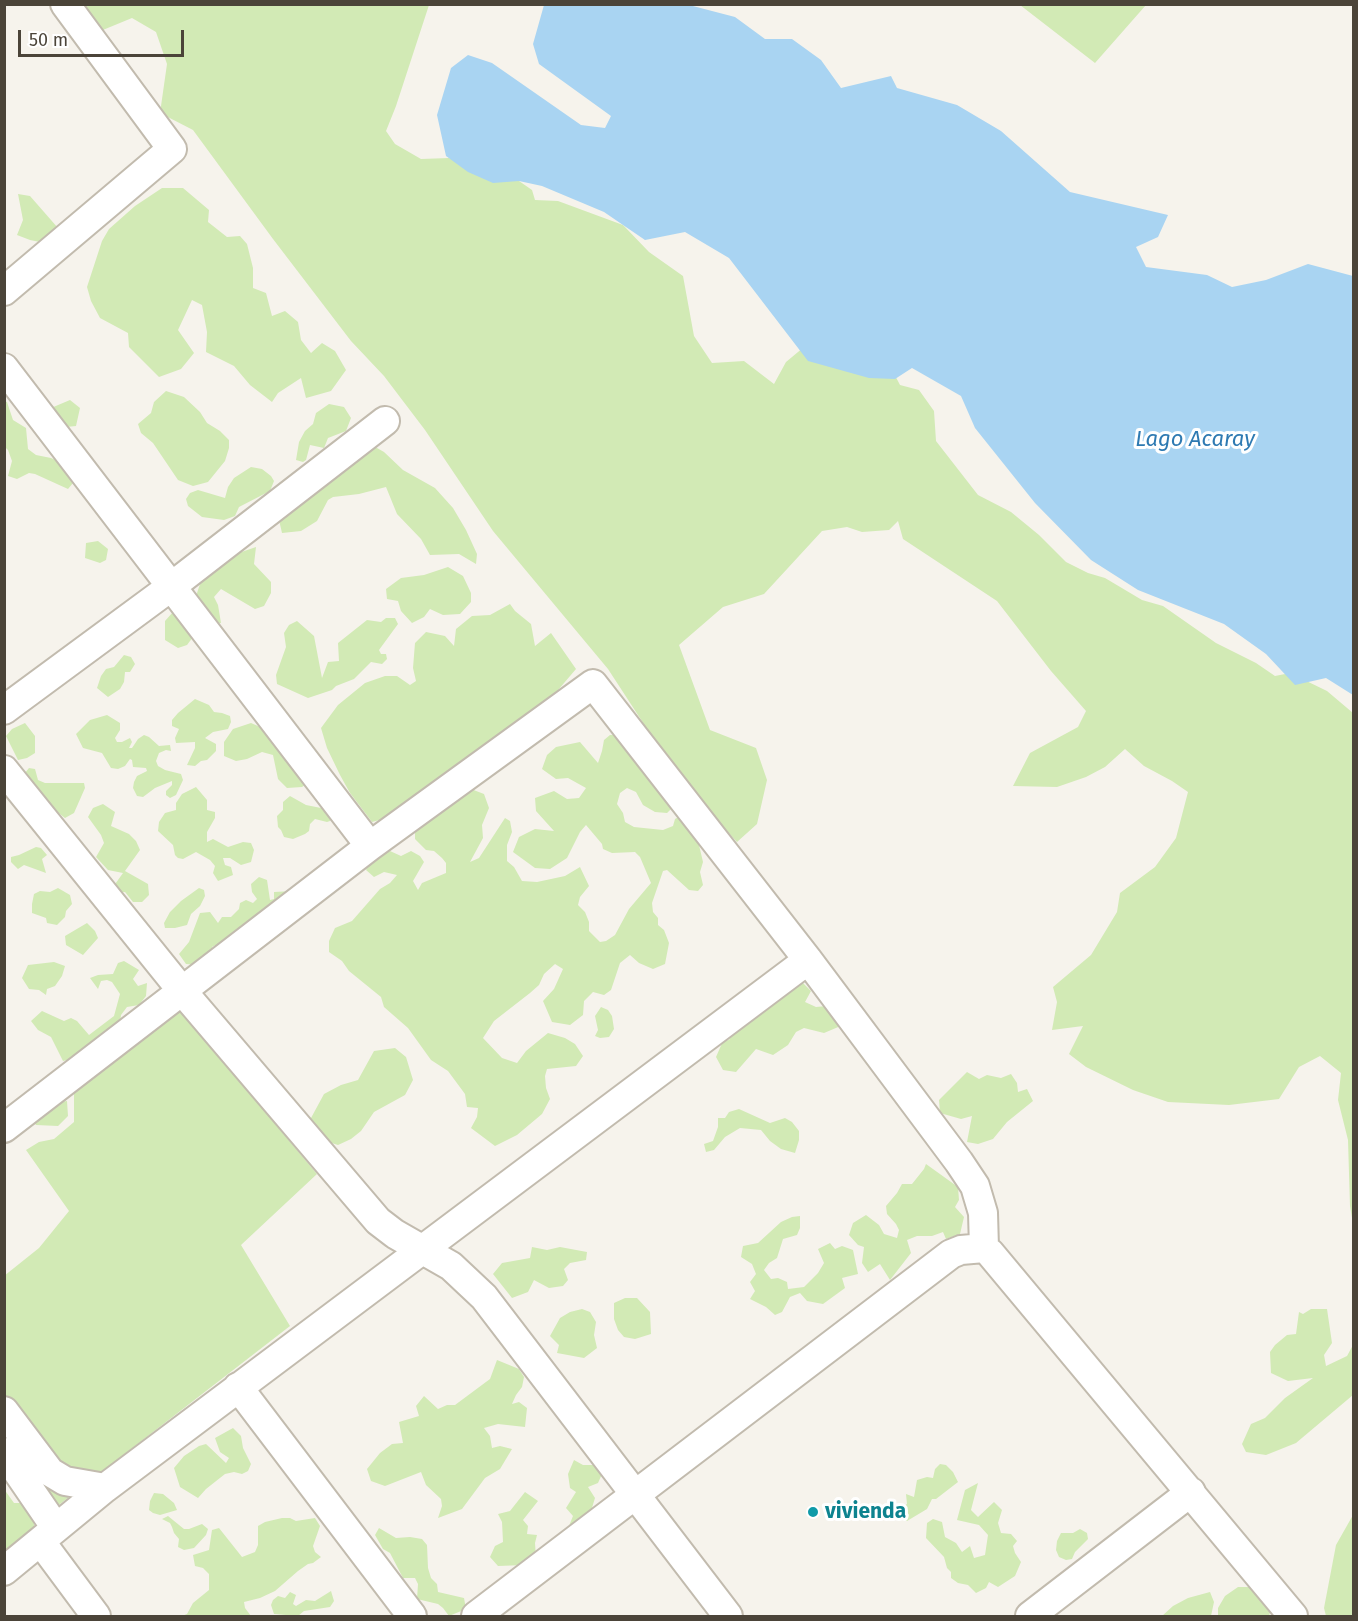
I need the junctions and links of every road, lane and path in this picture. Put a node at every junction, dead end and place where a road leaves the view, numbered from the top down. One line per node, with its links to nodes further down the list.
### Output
1 (65, 4): 2 (street)
2 (4, 291)
3 (4, 368): 5 (street)
4 (385, 421): 5 (street)
5 (172, 586): 6 (street); 8 (street)
6 (4, 710)
7 (4, 770): 10 (street)
8 (370, 846): 9 (street); 10 (street)
9 (808, 960): 12 (street); 13 (street)
10 (183, 992): 11 (street); 13 (street)
11 (4, 1128)
12 (984, 1248): 18 (street); 19 (street)
13 (421, 1250): 14 (street); 19 (street)
14 (238, 1387): 17 (street); 23 (street)
15 (4, 1411): 17 (street)
16 (4, 1452): 20 (street)
17 (105, 1488): 20 (street)
18 (1191, 1492): 26 (street); 27 (street)
19 (636, 1496): 24 (street); 25 (street)
20 (48, 1535): 21 (street); 22 (street)
21 (4, 1571)
22 (96, 1617)
23 (412, 1617)
24 (476, 1617)
25 (728, 1617)
26 (1030, 1617)
27 (1293, 1617)

